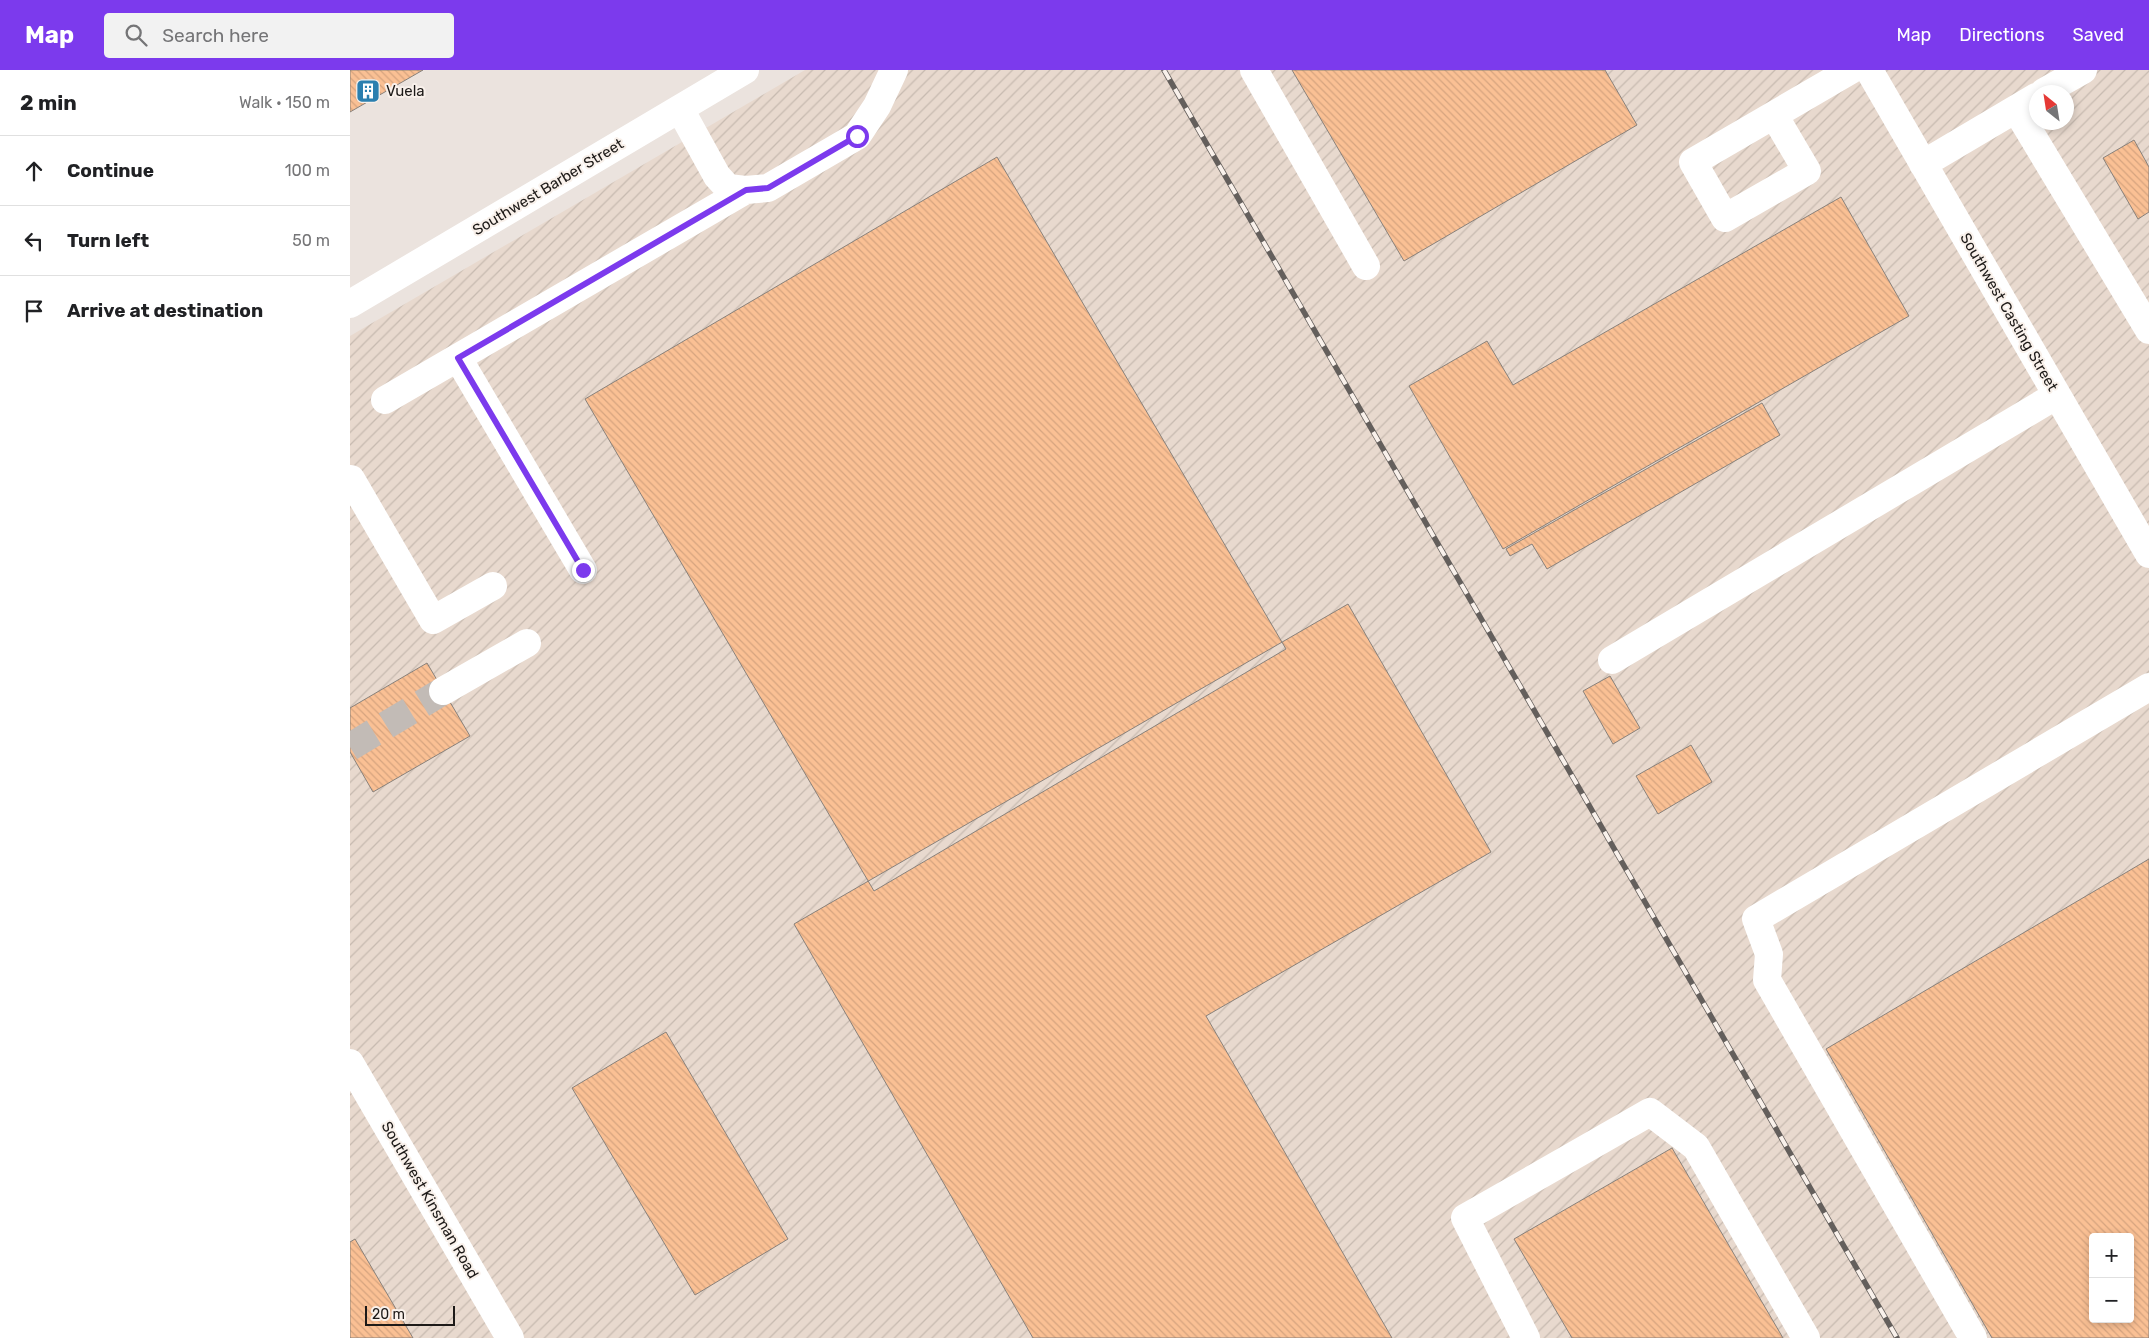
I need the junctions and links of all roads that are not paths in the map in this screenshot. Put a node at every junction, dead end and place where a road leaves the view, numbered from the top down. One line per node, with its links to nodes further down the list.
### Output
1 (745, 70): 9 (street, Southwest Barber Street)
2 (894, 70): 12 (street)
3 (1254, 70): 13 (street)
4 (1851, 70): 10 (street)
5 (1869, 70): 11 (street, Southwest Casting Street)
6 (2082, 70): 7 (street)
7 (2056, 85)
8 (2026, 103): 11 (street); 15 (street)
9 (680, 109): 12 (street); 14 (street, Southwest Barber Street)
10 (1774, 115)
11 (1923, 164): 17 (street, Southwest Casting Street)
12 (746, 190): 16 (street)
13 (1366, 266)
14 (350, 304)
15 (2149, 330)
16 (458, 358): 18 (street); 21 (street)
17 (2057, 395): 20 (street, Southwest Casting Street); 24 (street)
18 (385, 400)
19 (351, 479): 22 (street)
20 (2149, 554)
21 (583, 570)
22 (493, 586)
23 (526, 643): 26 (street)
24 (1612, 660)
25 (2149, 687): 31 (street)
26 (444, 691)
27 (350, 1062): 28 (street, Southwest Kinsman Road)
28 (510, 1338)
29 (1526, 1338): 30 (street)
30 (1806, 1338)
31 (1973, 1338)

